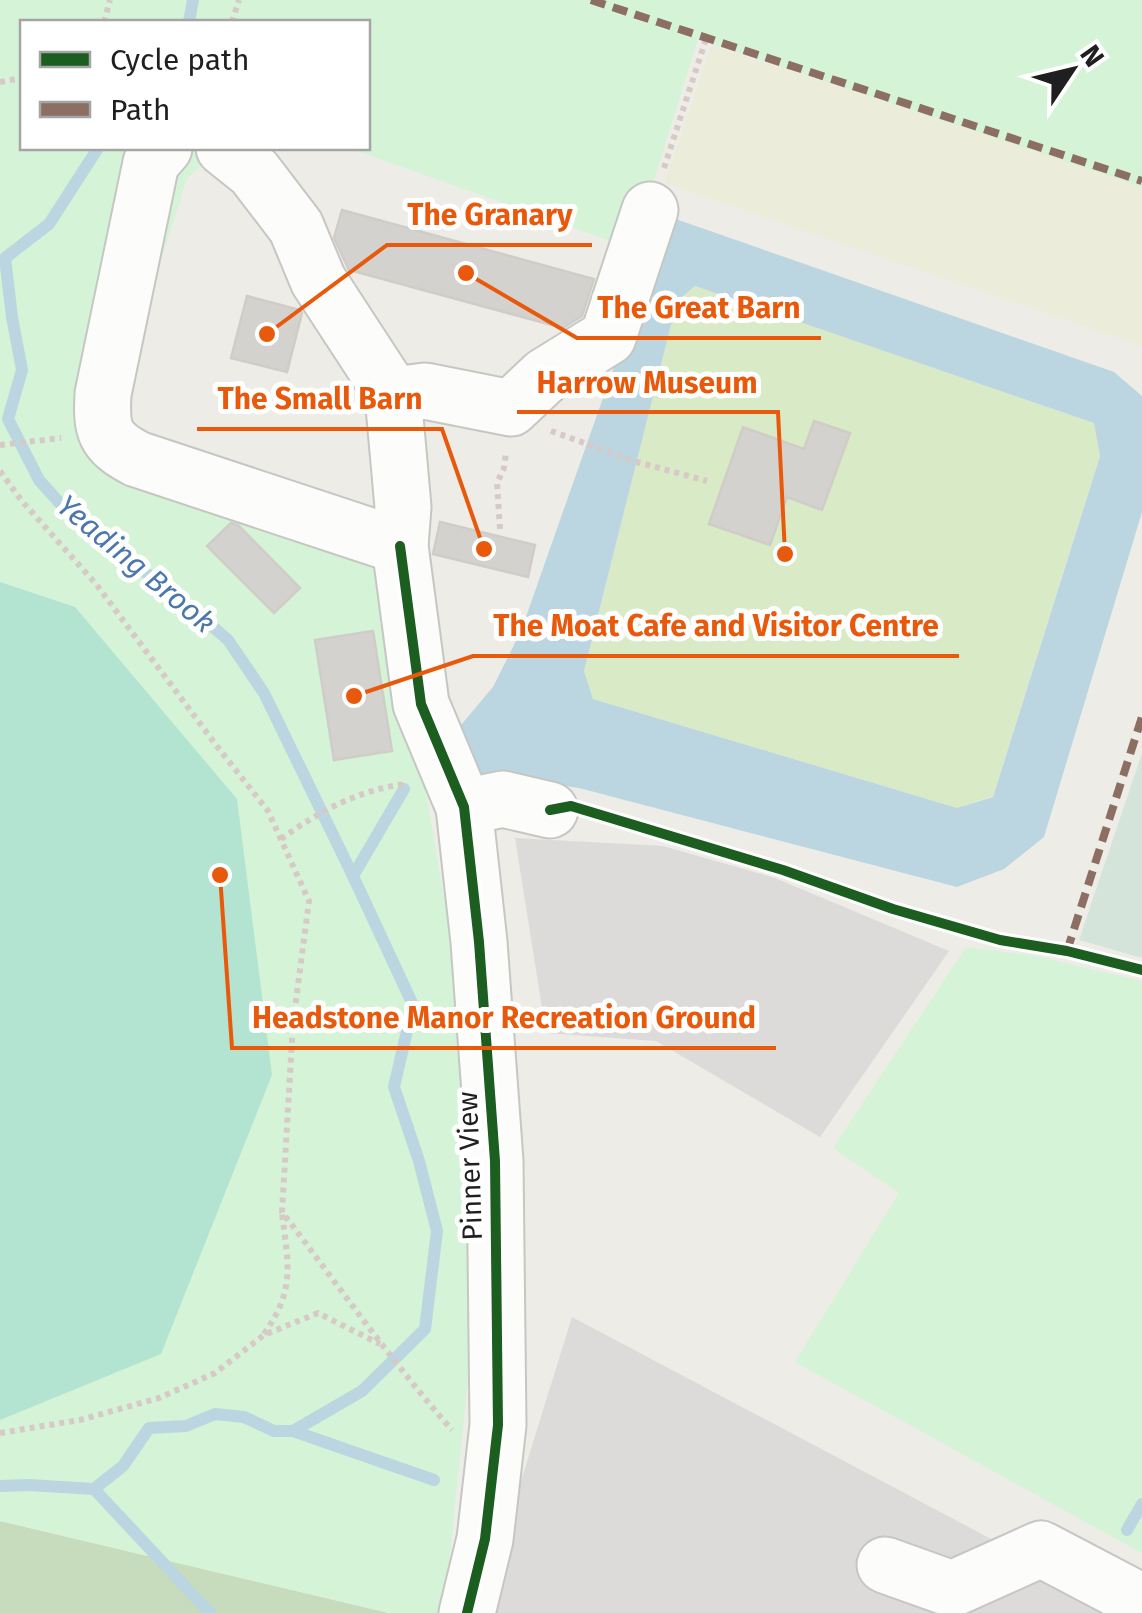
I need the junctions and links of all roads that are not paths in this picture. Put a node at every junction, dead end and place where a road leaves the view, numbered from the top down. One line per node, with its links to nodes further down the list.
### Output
1 (162, 150): 5 (street)
2 (226, 150): 4 (street)
3 (650, 210): 4 (street)
4 (394, 394): 5 (street, Pinner View)
5 (400, 546): 6 (street, Pinner View)
6 (458, 793): 7 (street); 10 (street, Pinner View)
7 (550, 810)
8 (885, 1566): 9 (street)
9 (1142, 1602)
10 (467, 1613)

